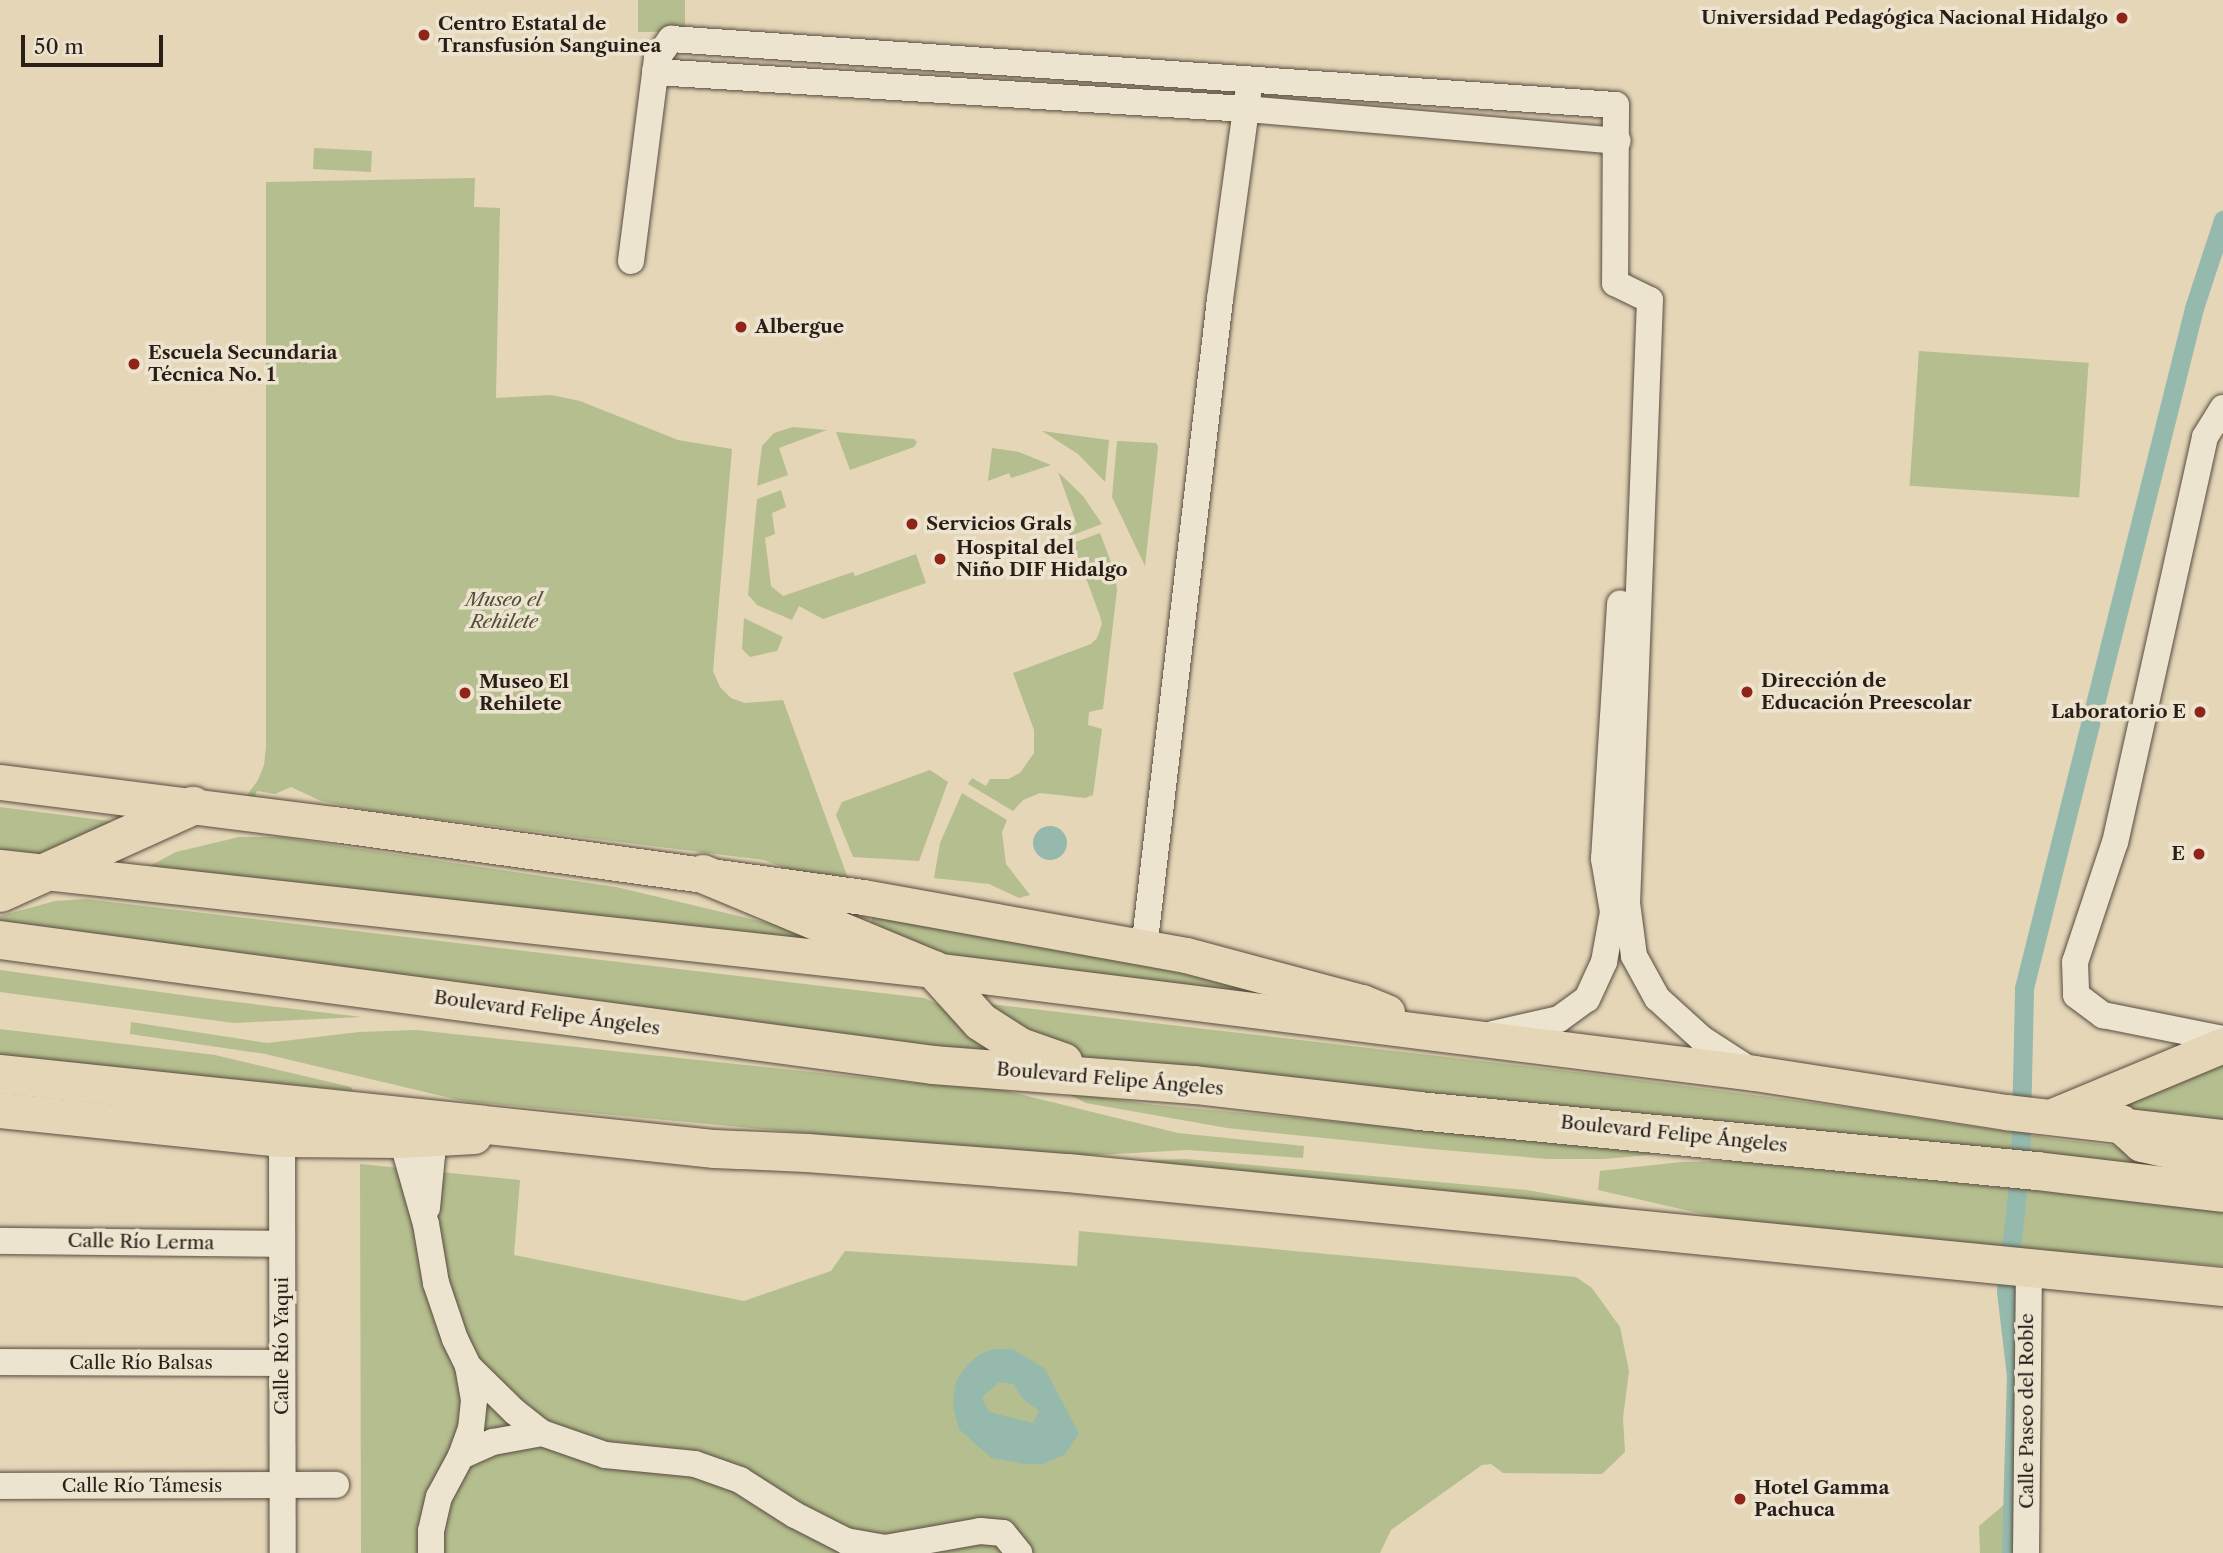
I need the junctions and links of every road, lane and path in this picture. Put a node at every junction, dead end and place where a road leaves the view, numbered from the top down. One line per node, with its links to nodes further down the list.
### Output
1 (1040, 65): 2 (street); 3 (street); 4 (street)
2 (655, 72): 4 (street); 7 (street)
3 (1251, 78): 5 (street); 6 (street)
4 (1035, 96): 5 (street)
5 (1246, 109): 6 (street); 17 (street)
6 (1618, 142): 9 (street)
7 (631, 261)
8 (2223, 408): 21 (street)
9 (1632, 517): 20 (street); 24 (street)
10 (0, 782): 11 (main road)
11 (193, 806): 13 (highway); 14 (main road)
12 (0, 867): 13 (main road)
13 (48, 874): 15 (highway); 18 (main road)
14 (703, 874): 17 (main road); 18 (highway)
15 (0, 893)
16 (0, 940): 25 (highway, Boulevard Felipe Ángeles)
17 (1144, 949): 19 (main road)
18 (934, 970): 19 (main road); 25 (highway)
19 (1439, 1033): 20 (main road)
20 (1473, 1038): 24 (main road)
21 (2223, 1039)
22 (2223, 1045): 27 (main road)
23 (0, 1073): 29 (highway)
24 (1754, 1073): 27 (main road)
25 (1195, 1085): 33 (highway, Boulevard Felipe Ángeles)
26 (0, 1110): 31 (main road)
27 (2050, 1115): 28 (main road)
28 (2121, 1124): 30 (main road); 32 (highway)
29 (415, 1128): 31 (main road); 36 (highway); 40 (street)
30 (2223, 1137)
31 (282, 1139): 35 (street, Calle Río Yaqui)
32 (2223, 1161)
33 (2223, 1193)
34 (0, 1241): 35 (street, Calle Río Lerma)
35 (282, 1244): 39 (street, Calle Río Yaqui)
36 (2014, 1268): 37 (highway); 50 (street, Calle Paseo del Roble)
37 (2223, 1287)
38 (0, 1362): 39 (street, Calle Río Balsas)
39 (282, 1363): 45 (street, Calle Río Yaqui)
40 (468, 1366): 41 (street); 42 (street)
41 (542, 1433): 42 (street); 46 (street)
42 (461, 1456): 48 (street)
43 (336, 1485): 45 (street, Calle Río Támesis)
44 (0, 1486): 45 (street, Calle Río Támesis)
45 (283, 1486): 47 (street, Calle Río Yaqui)
46 (888, 1551): 49 (street)
47 (283, 1553)
48 (431, 1553)
49 (1018, 1553)
50 (2026, 1553)

